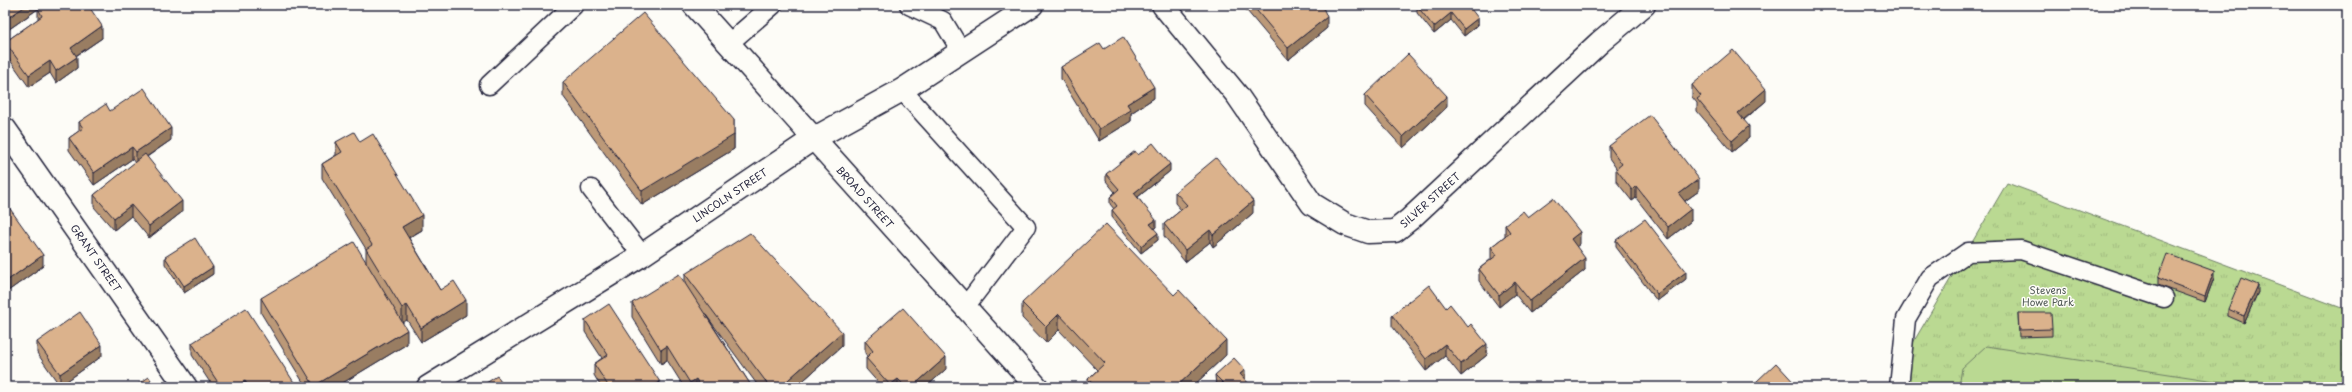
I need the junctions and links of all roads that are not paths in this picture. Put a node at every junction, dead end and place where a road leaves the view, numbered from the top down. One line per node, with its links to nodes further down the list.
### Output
1 (574, 5): 10 (lane)
2 (694, 5): 8 (street, BROAD STREET)
3 (773, 5): 8 (lane)
4 (908, 5): 9 (lane)
5 (1032, 5): 9 (street, LINCOLN STREET)
6 (1163, 5): 7 (street, SILVER STREET)
7 (1644, 5)
8 (728, 44): 13 (street, BROAD STREET)
9 (961, 50): 11 (street, LINCOLN STREET)
10 (489, 85)
11 (902, 90): 13 (street, LINCOLN STREET); 17 (lane)
12 (5, 129): 18 (street, GRANT STREET)
13 (813, 139): 15 (street, LINCOLN STREET); 17 (street, BROAD STREET)
14 (591, 189): 15 (lane)
15 (642, 255): 19 (street, LINCOLN STREET)
16 (2164, 298): 21 (lane)
17 (965, 307): 20 (street, BROAD STREET)
18 (186, 387)
19 (428, 387)
20 (1037, 387)
21 (1899, 387)

